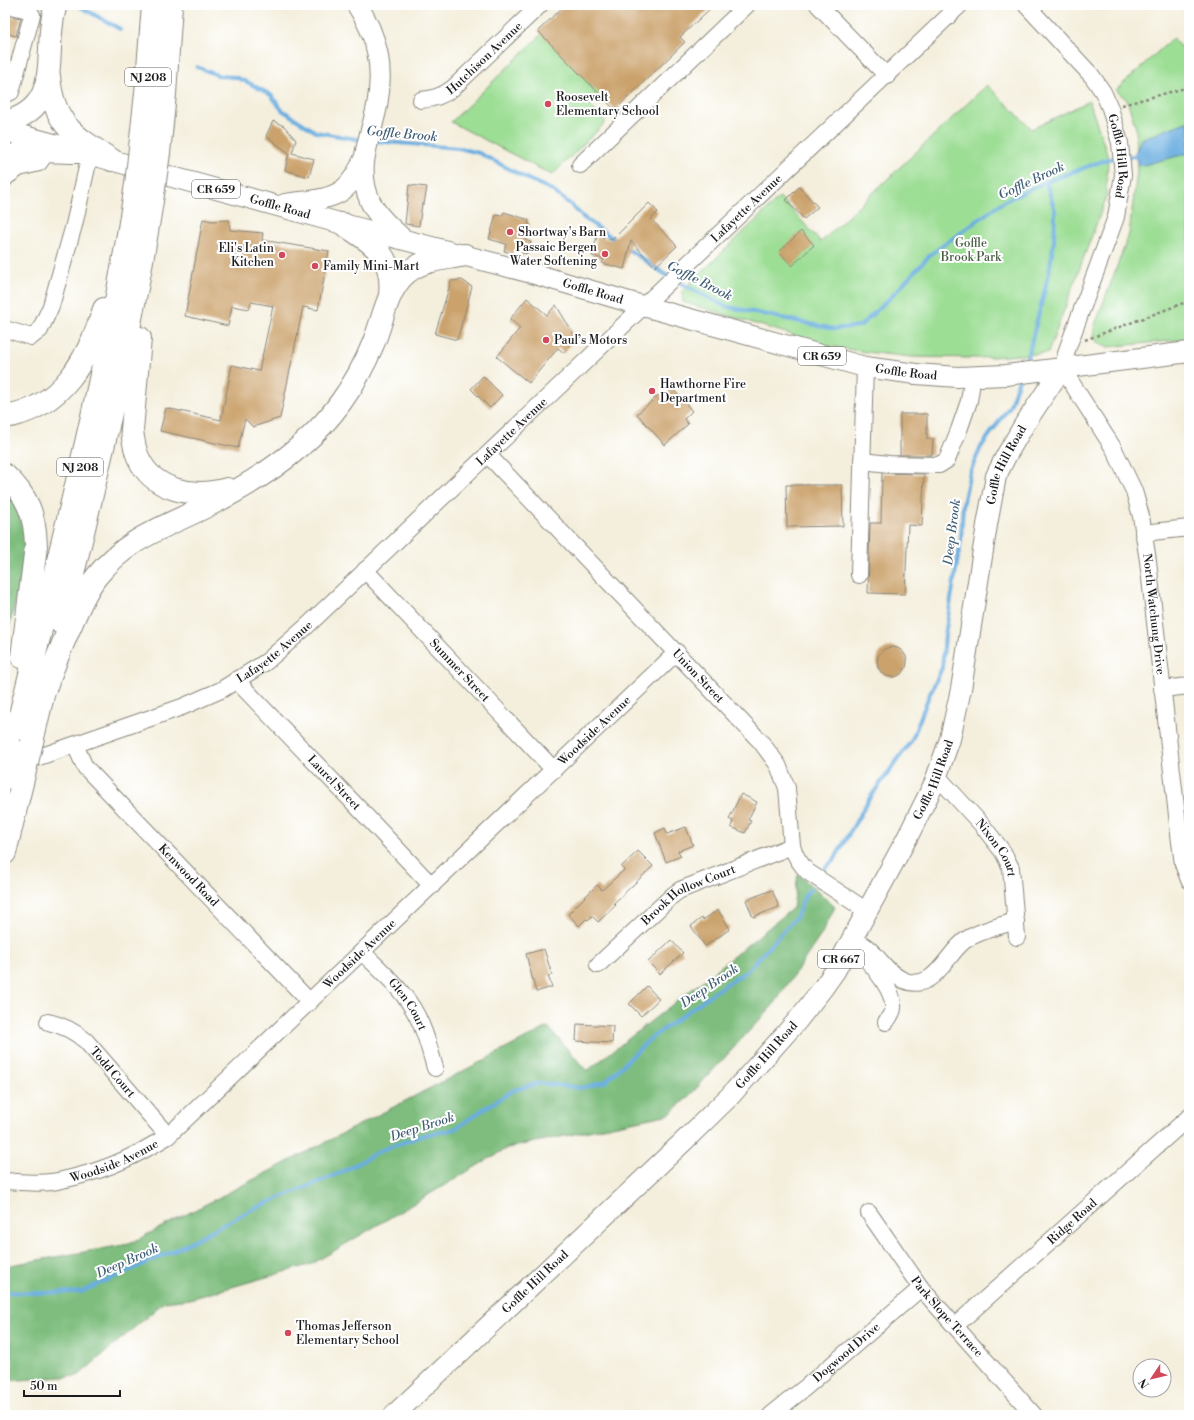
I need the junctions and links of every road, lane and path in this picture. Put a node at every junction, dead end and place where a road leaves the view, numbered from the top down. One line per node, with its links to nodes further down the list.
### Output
1 (137, 5): 23 (highway)
2 (153, 5): 23 (highway, NJ 208)
3 (171, 5): 17 (highway, NJ 208)
4 (179, 5): 17 (main road)
5 (357, 5): 22 (main road)
6 (540, 5): 18 (street, Hutchison Avenue)
7 (747, 5): 28 (street)
8 (818, 5): 14 (street)
9 (960, 5): 14 (street, Lafayette Avenue)
10 (1026, 5): 19 (street, Goffle Hill Road / CR 667)
11 (5, 6): 16 (street)
12 (53, 11): 13 (highway)
13 (48, 74): 20 (highway); 27 (highway)
14 (887, 76): 37 (street, Lafayette Avenue)
15 (1189, 87): 19 (path)
16 (5, 94)
17 (165, 94): 23 (highway, NJ 208)
18 (422, 100)
19 (1110, 108): 39 (street, Goffle Hill Road / CR 667)
20 (5, 122)
21 (5, 131): 25 (main road, Goffle Road / CR 659)
22 (367, 147): 31 (main road); 33 (main road)
23 (150, 150): 30 (highway, NJ 208, bridge)
24 (47, 152): 25 (highway); 26 (highway); 29 (street)
25 (85, 153): 27 (main road, Goffle Road / CR 659); 38 (street)
26 (5, 159)
27 (112, 160): 31 (main road, Goffle Road / CR 659)
28 (580, 165)
29 (5, 179)
30 (145, 186): 44 (highway); 48 (highway); 56 (highway, NJ 208); 59 (highway, NJ 208)
31 (280, 206): 32 (main road, Goffle Road / CR 659)
32 (343, 224): 33 (main road, Goffle Road / CR 659); 35 (highway)
33 (402, 238): 34 (main road, Goffle Road / CR 659)
34 (464, 255): 35 (highway); 37 (main road, Goffle Road / CR 659)
35 (390, 295): 48 (highway)
36 (1189, 301): 39 (path)
37 (643, 306): 41 (main road, Goffle Road / CR 659); 45 (street, Lafayette Avenue)
38 (5, 329)
39 (1068, 346): 42 (street, Goffle Hill Road / CR 667)
40 (1189, 352): 42 (main road, Goffle Road / CR 659)
41 (865, 367): 43 (main road, Goffle Road / CR 659); 46 (street)
42 (1062, 368): 43 (main road, Goffle Road / CR 659); 50 (street, North Watchung Drive); 62 (main road, Goffle Hill Road / CR 667)
43 (973, 376): 46 (street)
44 (5, 416)
45 (488, 455): 51 (street, Lafayette Avenue); 53 (street, Union Street)
46 (862, 461): 52 (street)
47 (5, 475): 59 (highway)
48 (254, 480): 56 (highway)
49 (1189, 528): 50 (street)
50 (1143, 533): 57 (street, North Watchung Drive)
51 (365, 570): 54 (street, Lafayette Avenue); 61 (street, Summer Street)
52 (859, 575)
53 (677, 652): 61 (street, Woodside Avenue); 64 (street, Union Street)
54 (236, 680): 58 (street, Lafayette Avenue); 67 (street, Laurel Street)
55 (1189, 686): 57 (street)
56 (45, 689): 59 (highway, NJ 208)
57 (1162, 689): 66 (street, North Watchung Drive)
58 (75, 744): 60 (street, Lafayette Avenue); 74 (street, Kenwood Road)
59 (22, 745): 63 (highway, NJ 208, bridge)
60 (5, 769)
61 (554, 770): 67 (street, Woodside Avenue)
62 (937, 776): 68 (main road, Goffle Hill Road / CR 667); 69 (street, Nixon Court)
63 (13, 781): 65 (highway, NJ 208)
64 (792, 846): 68 (street, Union Street); 73 (street, Brook Hollow Court)
65 (5, 853)
66 (1189, 880)
67 (432, 886): 72 (street, Woodside Avenue)
68 (867, 911): 71 (main road, Goffle Hill Road / CR 667)
69 (1016, 921): 70 (street, Nixon Court); 71 (street)
70 (1017, 937)
71 (852, 939): 76 (street); 84 (main road, Goffle Hill Road / CR 667)
72 (362, 952): 74 (street, Woodside Avenue); 77 (street, Glen Court)
73 (598, 965)
74 (310, 1002): 79 (street, Woodside Avenue)
75 (48, 1022): 79 (street, Todd Court)
76 (886, 1022)
77 (435, 1068)
78 (1189, 1117): 83 (street, Ridge Road)
79 (168, 1136): 80 (street, Woodside Avenue)
80 (5, 1181)
81 (869, 1213): 82 (street, Park Slope Terrace)
82 (921, 1288): 83 (street, Park Slope Terrace); 85 (street, Dogwood Drive)
83 (955, 1326): 86 (street, Park Slope Terrace)
84 (394, 1415)
85 (771, 1415)
86 (1034, 1415)

